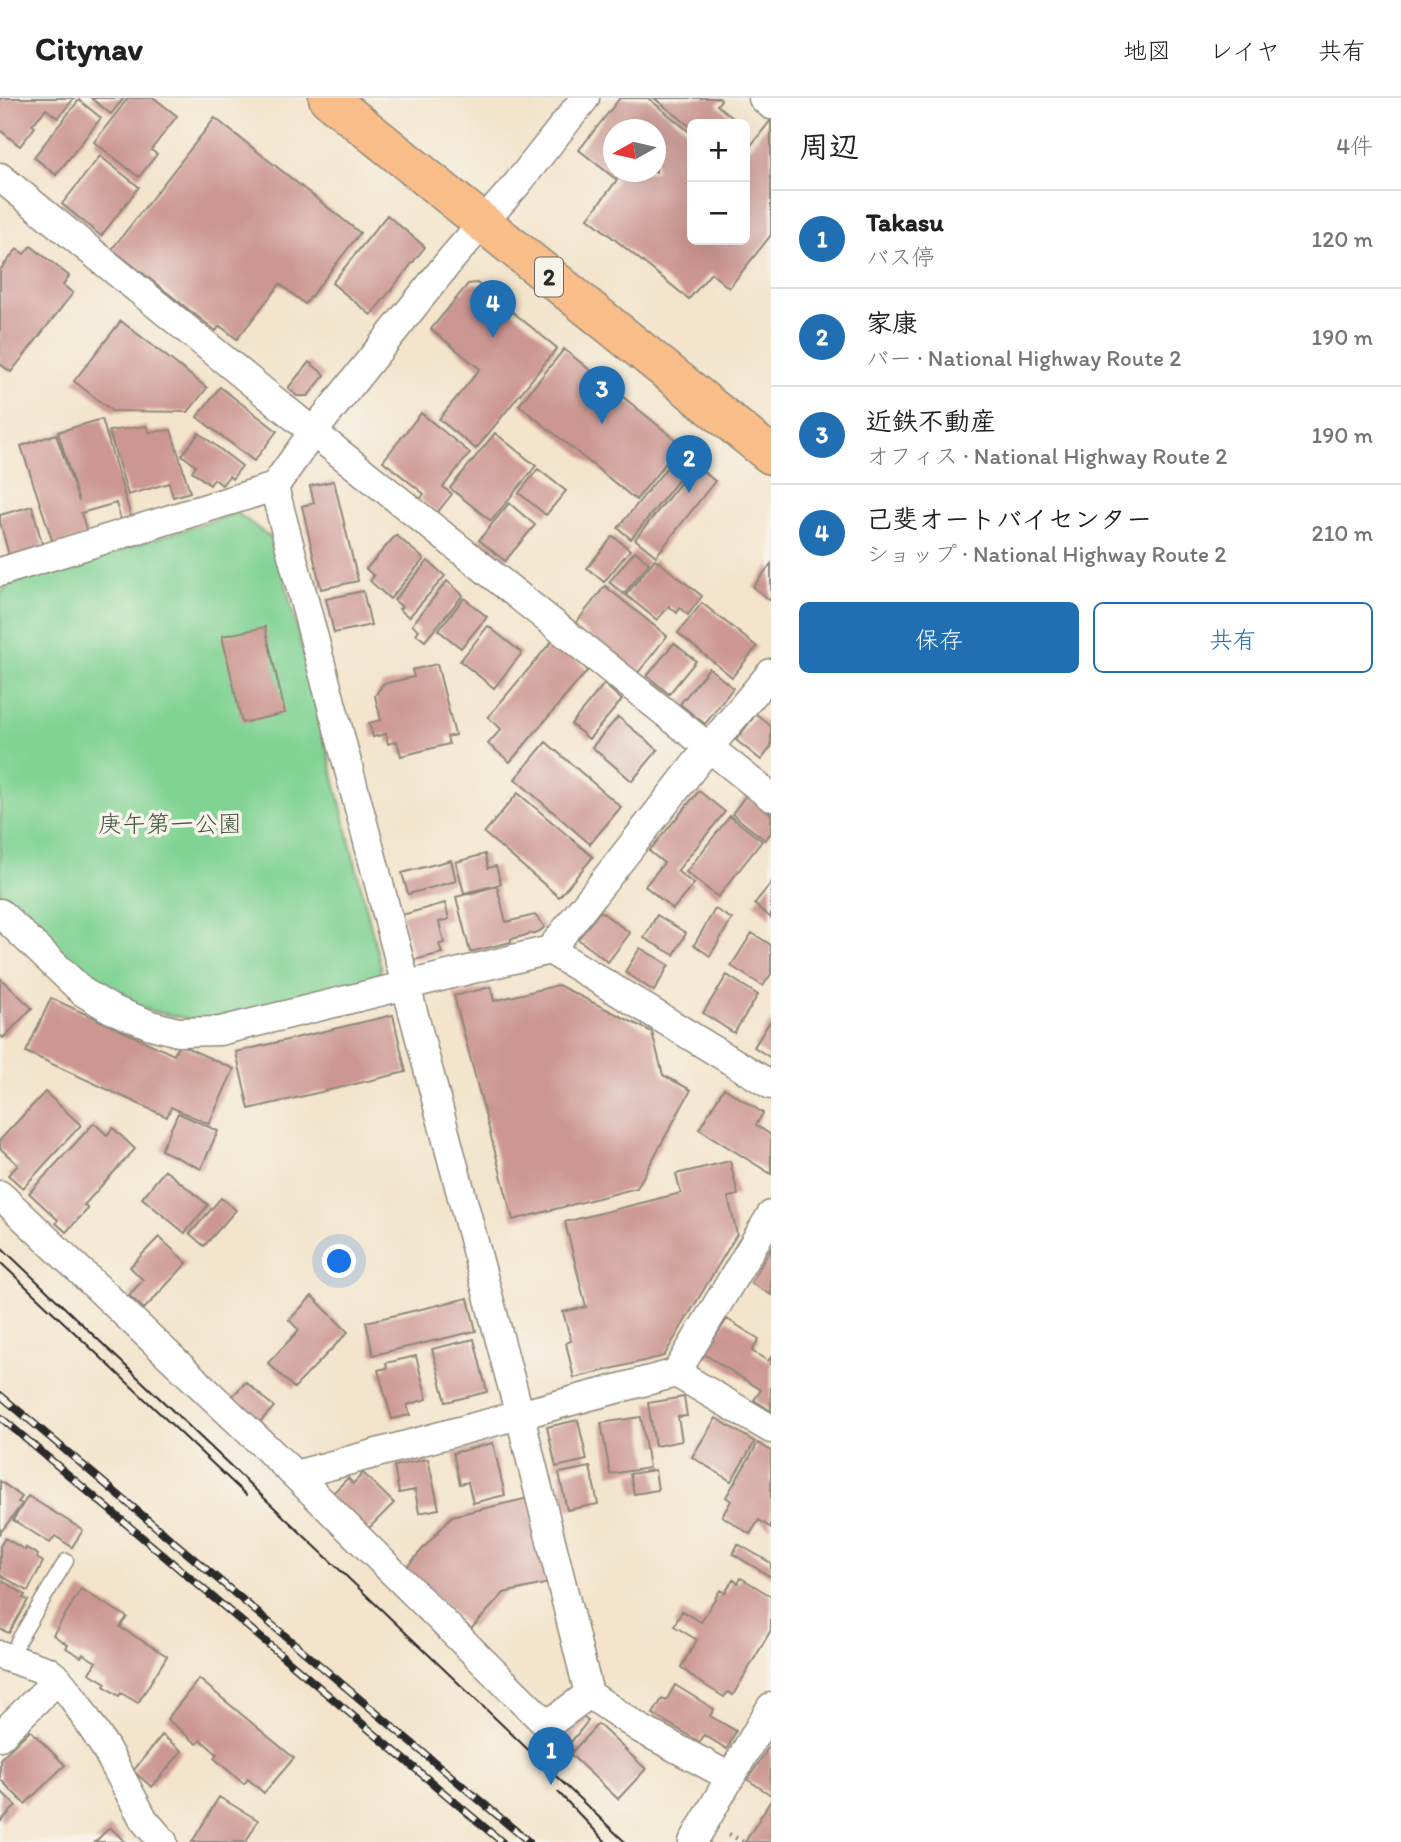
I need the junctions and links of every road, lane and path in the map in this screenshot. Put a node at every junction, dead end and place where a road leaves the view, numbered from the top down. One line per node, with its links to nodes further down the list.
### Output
1 (328, 98): 6 (highway, 2)
2 (585, 98): 6 (street)
3 (763, 98): 4 (street)
4 (771, 105)
5 (0, 177): 7 (street)
6 (482, 223): 7 (street); 8 (highway, 2)
7 (313, 432): 9 (street); 12 (street)
8 (771, 455)
9 (274, 486): 10 (street); 16 (street)
10 (0, 572)
11 (771, 673): 12 (street)
12 (709, 747): 13 (street); 15 (street)
13 (771, 797)
14 (5, 929): 16 (street)
15 (550, 950): 16 (street); 17 (street)
16 (407, 986): 21 (street)
17 (771, 1084)
18 (0, 1195): 23 (street)
19 (771, 1215): 20 (street)
20 (676, 1373): 21 (street); 22 (street)
21 (520, 1416): 23 (street); 27 (street)
22 (771, 1430)
23 (295, 1475): 27 (street)
24 (66, 1561): 25 (lane)
25 (6, 1658): 26 (street)
26 (58, 1679): 29 (street); 31 (street)
27 (589, 1694): 30 (street)
28 (771, 1707): 30 (street)
29 (0, 1736)
30 (730, 1777): 32 (street)
31 (156, 1840)
32 (693, 1842)

